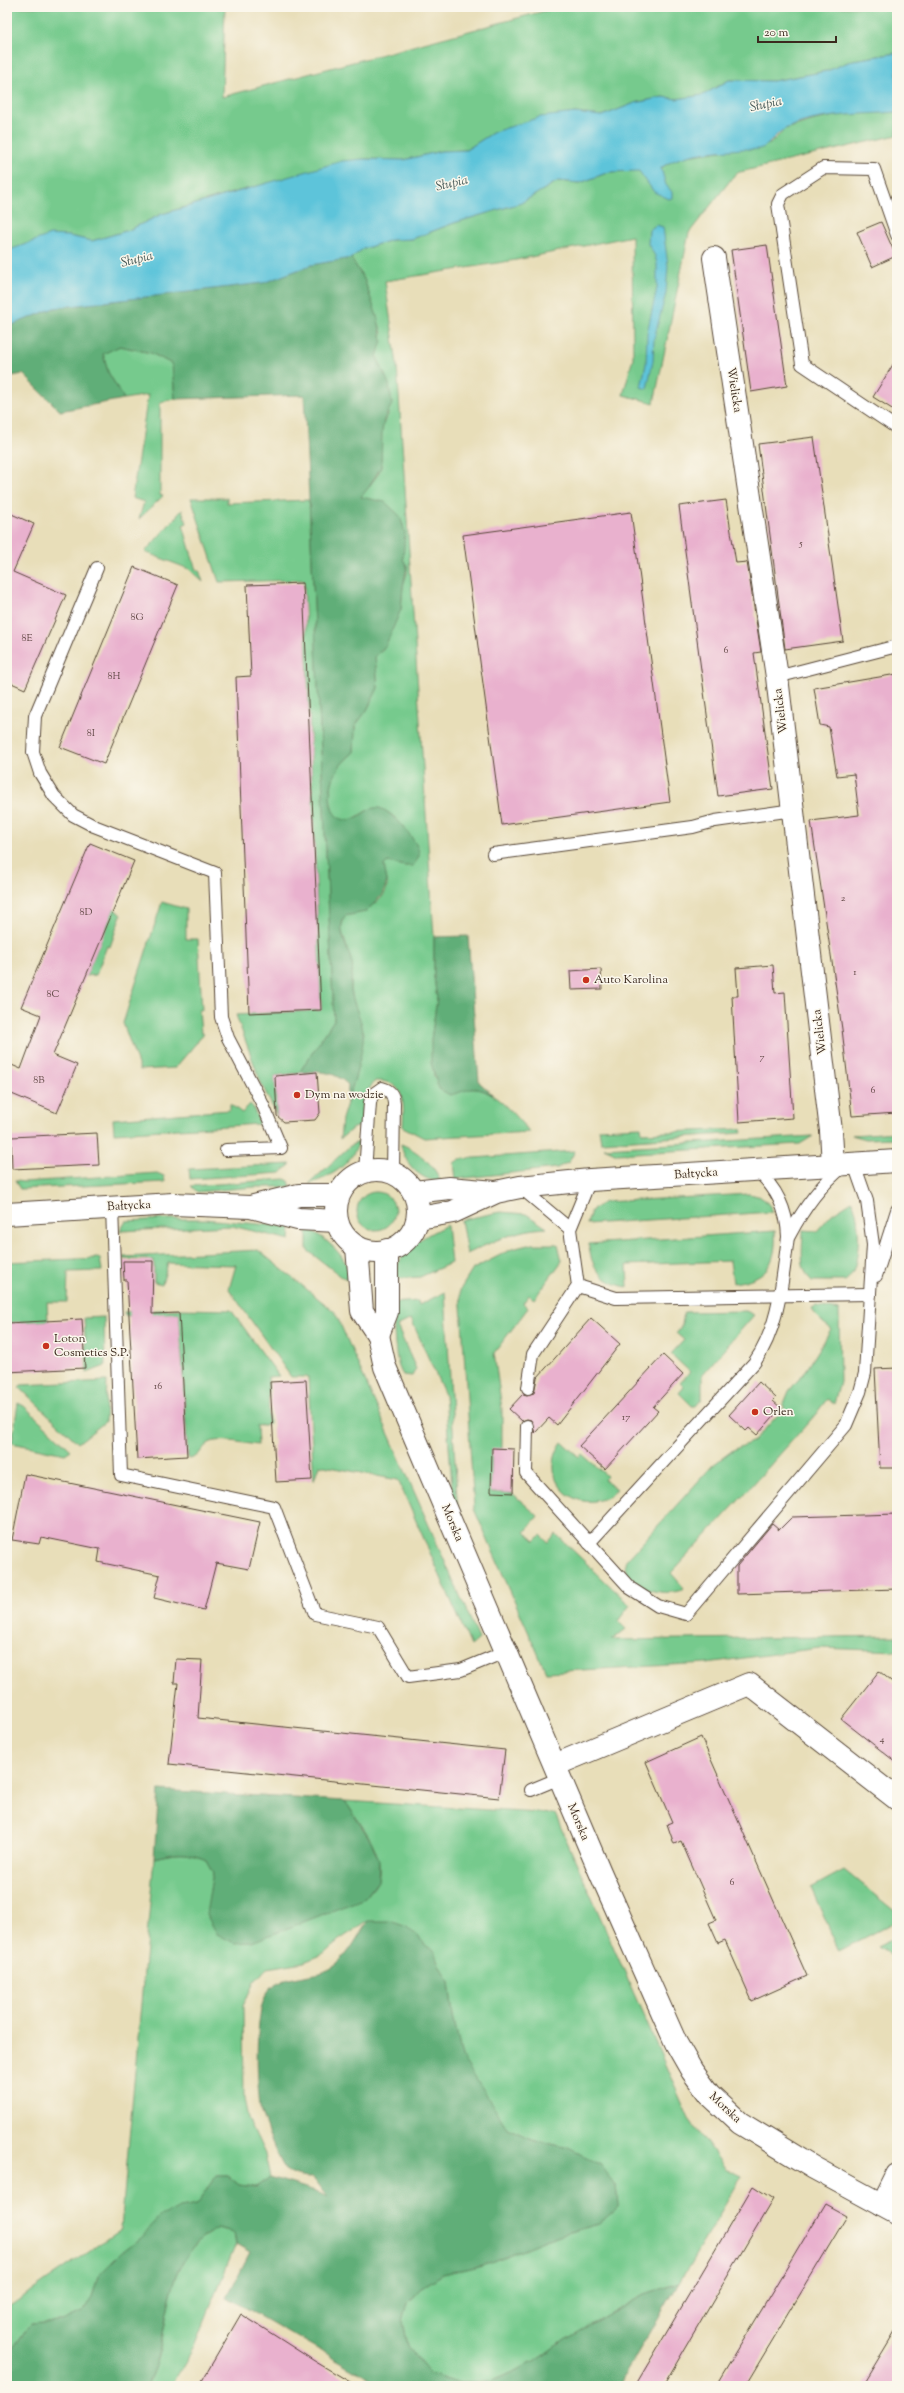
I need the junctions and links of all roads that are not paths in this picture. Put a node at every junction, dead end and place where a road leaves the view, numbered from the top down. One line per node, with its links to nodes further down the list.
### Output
1 (897, 235): 3 (lane)
2 (714, 258): 6 (street, Wielicka)
3 (897, 428)
4 (97, 568): 9 (lane)
5 (897, 646): 6 (lane)
6 (777, 677): 7 (street, Wielicka)
7 (793, 810): 8 (lane); 11 (street, Wielicka)
8 (493, 854)
9 (226, 1150)
10 (897, 1162): 11 (street, Bałtycka)
11 (844, 1165): 12 (street, Bałtycka); 27 (lane); 31 (lane)
12 (756, 1170): 15 (street, Bałtycka); 27 (lane)
13 (365, 1171): 14 (street); 14 (lane); 19 (street)
14 (393, 1172): 17 (street)
15 (590, 1180): 16 (street, Bałtycka); 26 (lane)
16 (520, 1187): 18 (street, Bałtycka); 26 (lane)
17 (414, 1192): 18 (street, Bałtycka); 24 (street)
18 (496, 1192): 24 (street, Bałtycka)
19 (338, 1195): 20 (street, Bałtycka); 25 (street)
20 (251, 1206): 21 (street, Bałtycka); 25 (street, Bałtycka)
21 (112, 1207): 23 (street, Bałtycka); 37 (lane)
22 (897, 1210): 31 (lane)
23 (7, 1214)
24 (419, 1218): 29 (street)
25 (337, 1221): 28 (street)
26 (570, 1229): 30 (lane)
27 (788, 1237): 32 (lane)
28 (357, 1247): 29 (street); 33 (street, Morska)
29 (387, 1250): 33 (street)
30 (578, 1286): 32 (lane); 34 (lane)
31 (870, 1294): 32 (lane); 36 (lane)
32 (779, 1296): 36 (lane)
33 (378, 1335): 37 (street, Morska)
34 (528, 1388)
35 (527, 1426): 36 (lane)
36 (589, 1543)
37 (507, 1651): 38 (street, Morska)
38 (558, 1772): 39 (lane); 40 (street); 42 (street, Morska)
39 (531, 1790)
40 (897, 1799)
41 (897, 2175): 42 (street)
42 (889, 2209)

